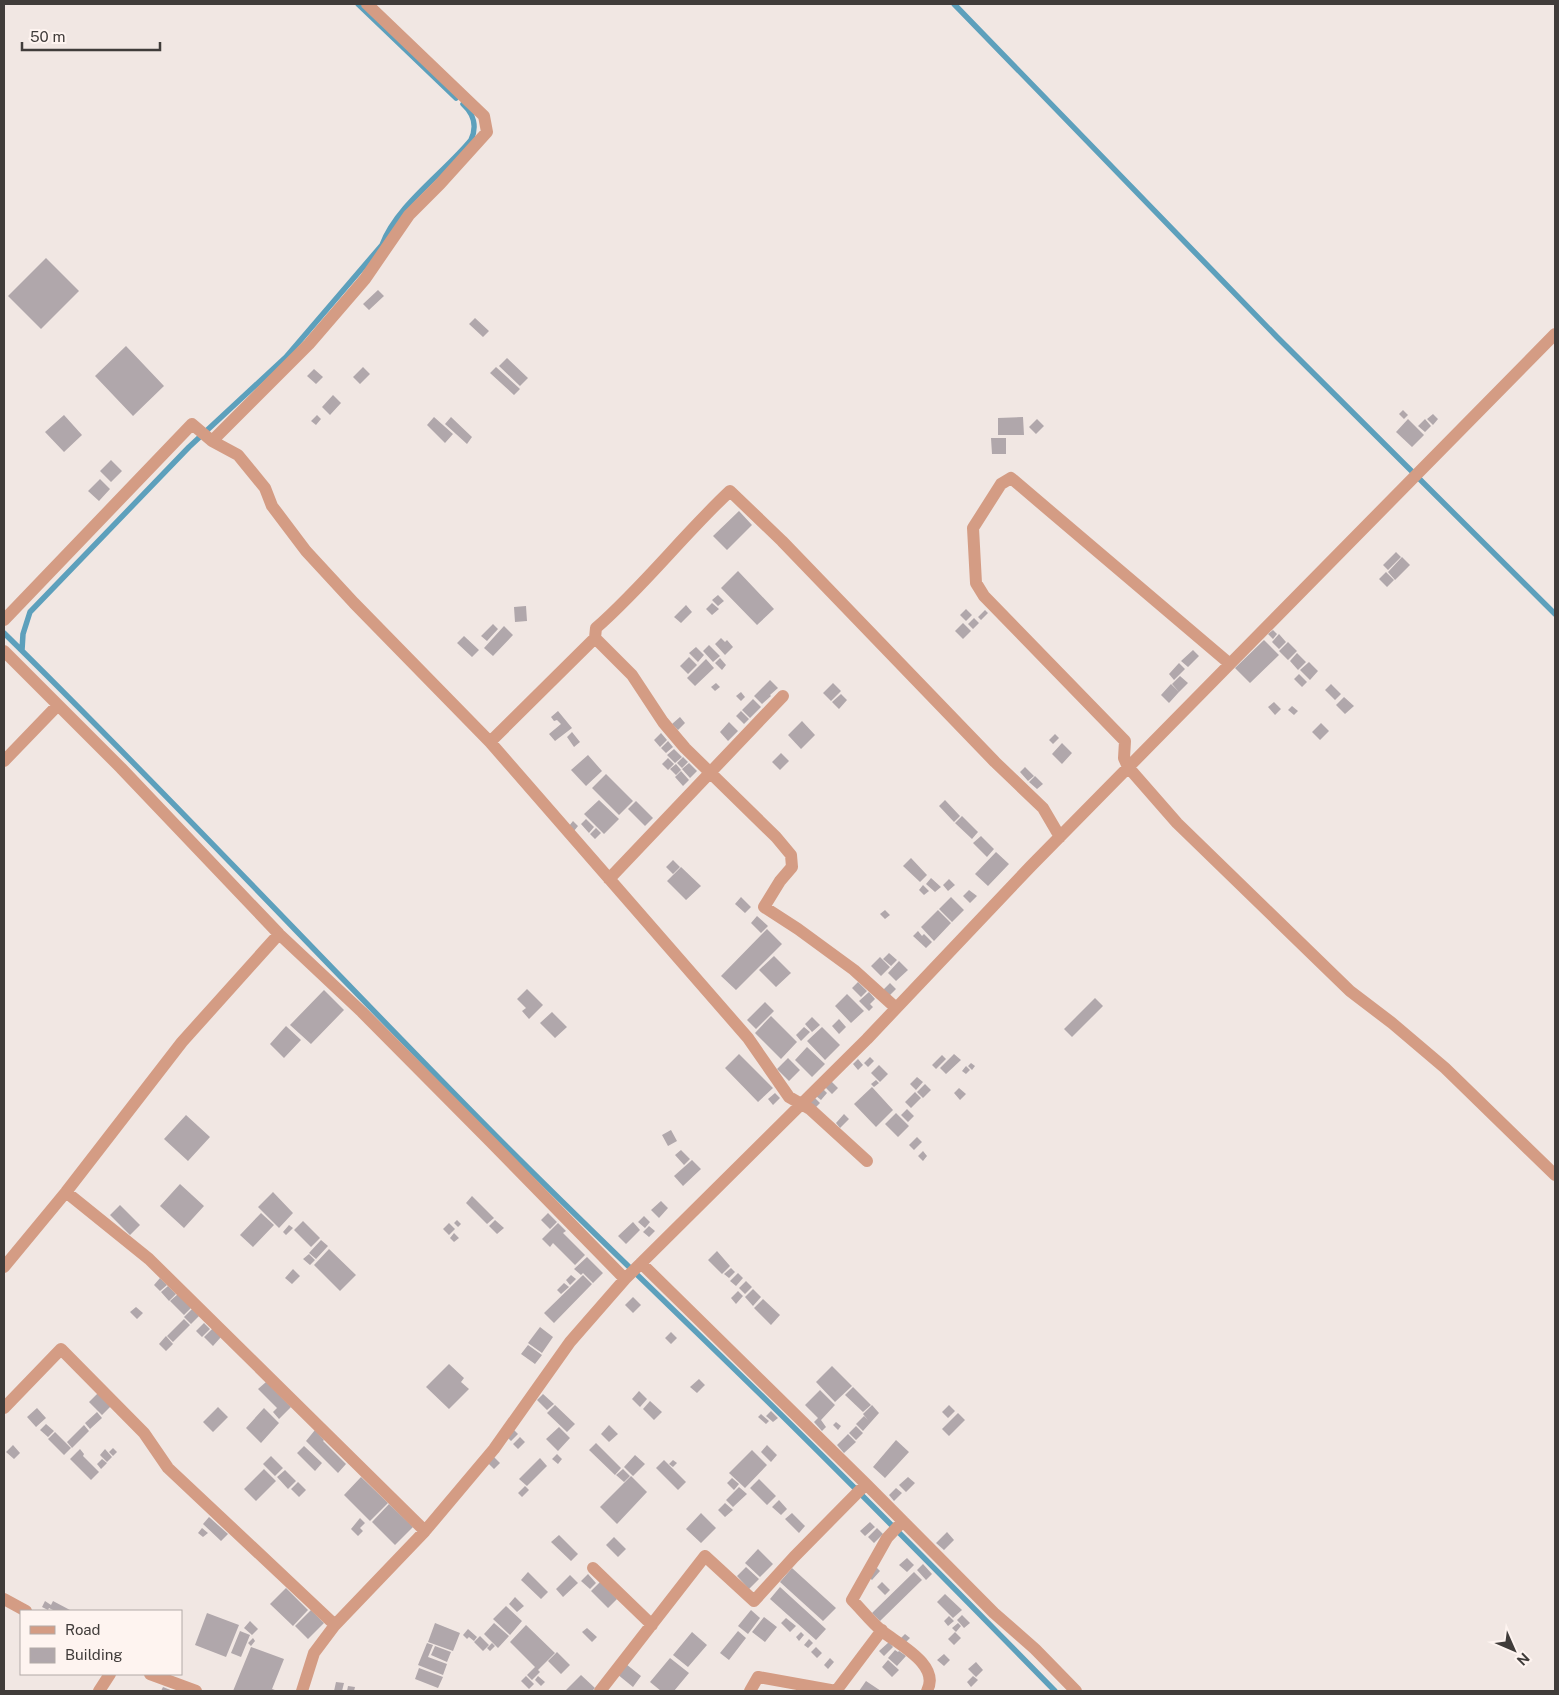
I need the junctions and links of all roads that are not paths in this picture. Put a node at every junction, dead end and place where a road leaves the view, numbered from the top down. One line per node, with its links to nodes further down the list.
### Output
1 (367, 4): 3 (street)
2 (1555, 334): 7 (street)
3 (212, 441): 4 (street); 10 (street)
4 (4, 620)
5 (595, 638): 10 (street); 13 (street); 14 (street)
6 (4, 652): 9 (street)
7 (1230, 664): 12 (street); 12 (street)
8 (784, 696): 13 (street)
9 (58, 705): 11 (street); 16 (street)
10 (490, 742): 15 (street)
11 (4, 761)
12 (1128, 767): 14 (street); 20 (street)
13 (710, 773): 15 (street); 17 (street)
14 (1060, 837): 17 (street)
15 (609, 878): 18 (street)
16 (279, 934): 21 (street); 24 (street)
17 (896, 1008): 18 (street)
18 (800, 1103): 19 (street); 22 (street)
19 (867, 1161)
20 (1555, 1175)
21 (66, 1192): 23 (street); 28 (street)
22 (641, 1263): 24 (street); 26 (street)
23 (4, 1267)
24 (624, 1279): 28 (street)
25 (4, 1408): 32 (street)
26 (866, 1484): 27 (street); 33 (street)
27 (903, 1521): 34 (street); 43 (street)
28 (425, 1532): 32 (street)
29 (593, 1568): 33 (street)
30 (4, 1599): 31 (street)
31 (24, 1610)
32 (335, 1625): 39 (street)
33 (652, 1625): 40 (street)
34 (882, 1630): 41 (street); 42 (street)
35 (109, 1675): 37 (street)
36 (153, 1675): 38 (street)
37 (99, 1691)
38 (196, 1691)
39 (302, 1691)
40 (600, 1691)
41 (750, 1691)
42 (926, 1691)
43 (1076, 1691)

